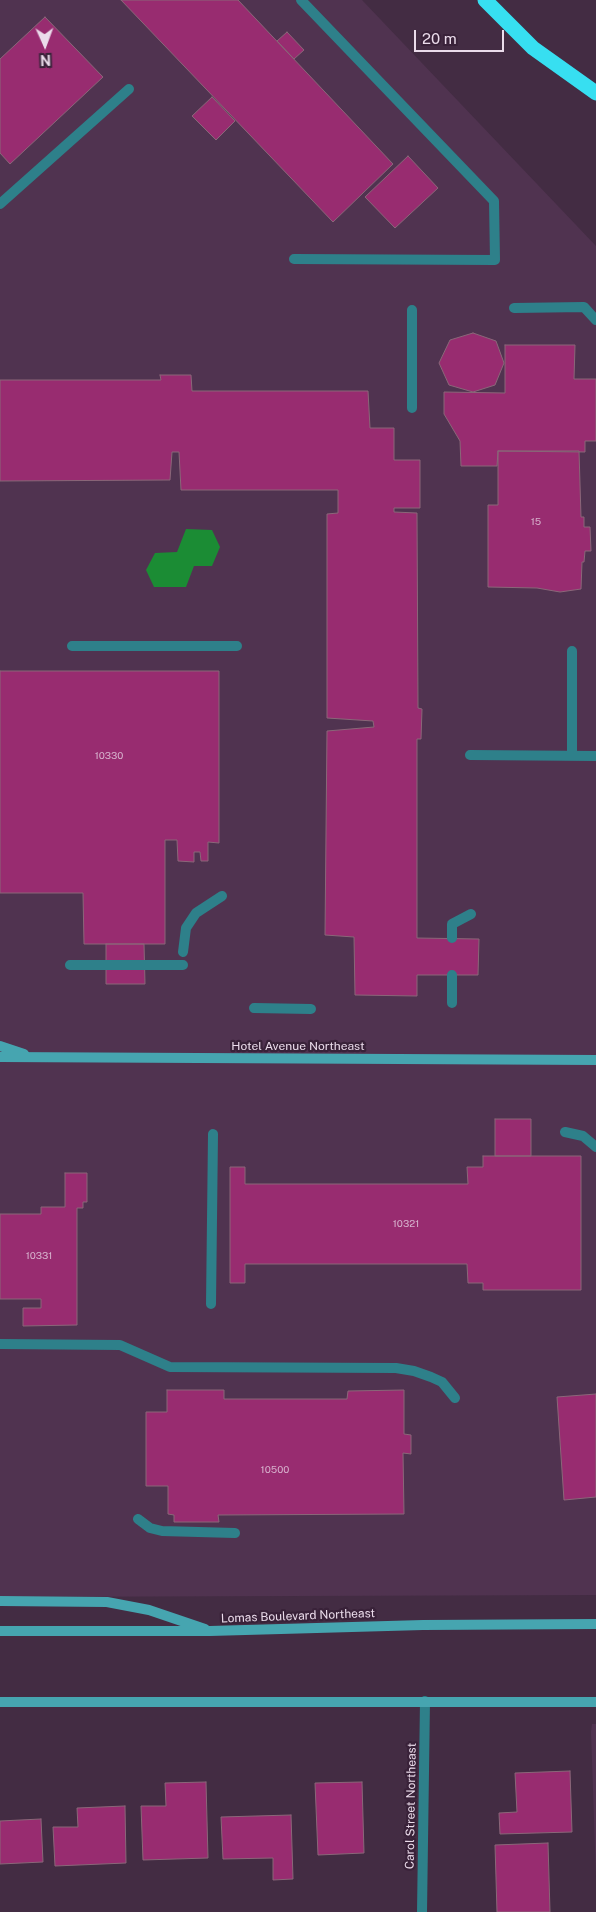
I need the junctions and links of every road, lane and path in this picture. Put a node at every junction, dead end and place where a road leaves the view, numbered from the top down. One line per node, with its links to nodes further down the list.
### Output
1 (301, 0): 6 (street)
2 (485, 0): 4 (highway)
3 (128, 89): 5 (street)
4 (596, 93)
5 (0, 204)
6 (294, 259)
7 (514, 308): 9 (street)
8 (412, 310): 10 (street)
9 (596, 320)
10 (412, 408)
11 (72, 646): 12 (street)
12 (237, 646)
13 (572, 651): 15 (street)
14 (470, 755): 15 (street)
15 (572, 756): 16 (street)
16 (596, 756)
17 (222, 896): 20 (street)
18 (471, 914): 19 (street)
19 (452, 938)
20 (183, 952)
21 (70, 965): 22 (street)
22 (183, 965)
23 (452, 975): 24 (street)
24 (452, 1003)
25 (254, 1008): 26 (street)
26 (311, 1009)
27 (0, 1046): 29 (main road)
28 (0, 1057): 29 (main road, Hotel Avenue Northeast)
29 (32, 1057): 30 (main road, Hotel Avenue Northeast)
30 (596, 1060)
31 (565, 1132): 33 (street)
32 (213, 1134): 34 (street)
33 (596, 1147)
34 (212, 1304)
35 (0, 1344): 36 (street)
36 (455, 1398)
37 (138, 1519): 38 (street)
38 (235, 1533)
39 (0, 1601): 42 (main road)
40 (596, 1624): 42 (main road, Lomas Boulevard Northeast)
41 (0, 1631): 42 (main road, Lomas Boulevard Northeast)
42 (210, 1631)
43 (425, 1701): 44 (main road); 45 (main road); 46 (street, Carol Street Northeast)
44 (0, 1702)
45 (596, 1702)
46 (422, 1912)

